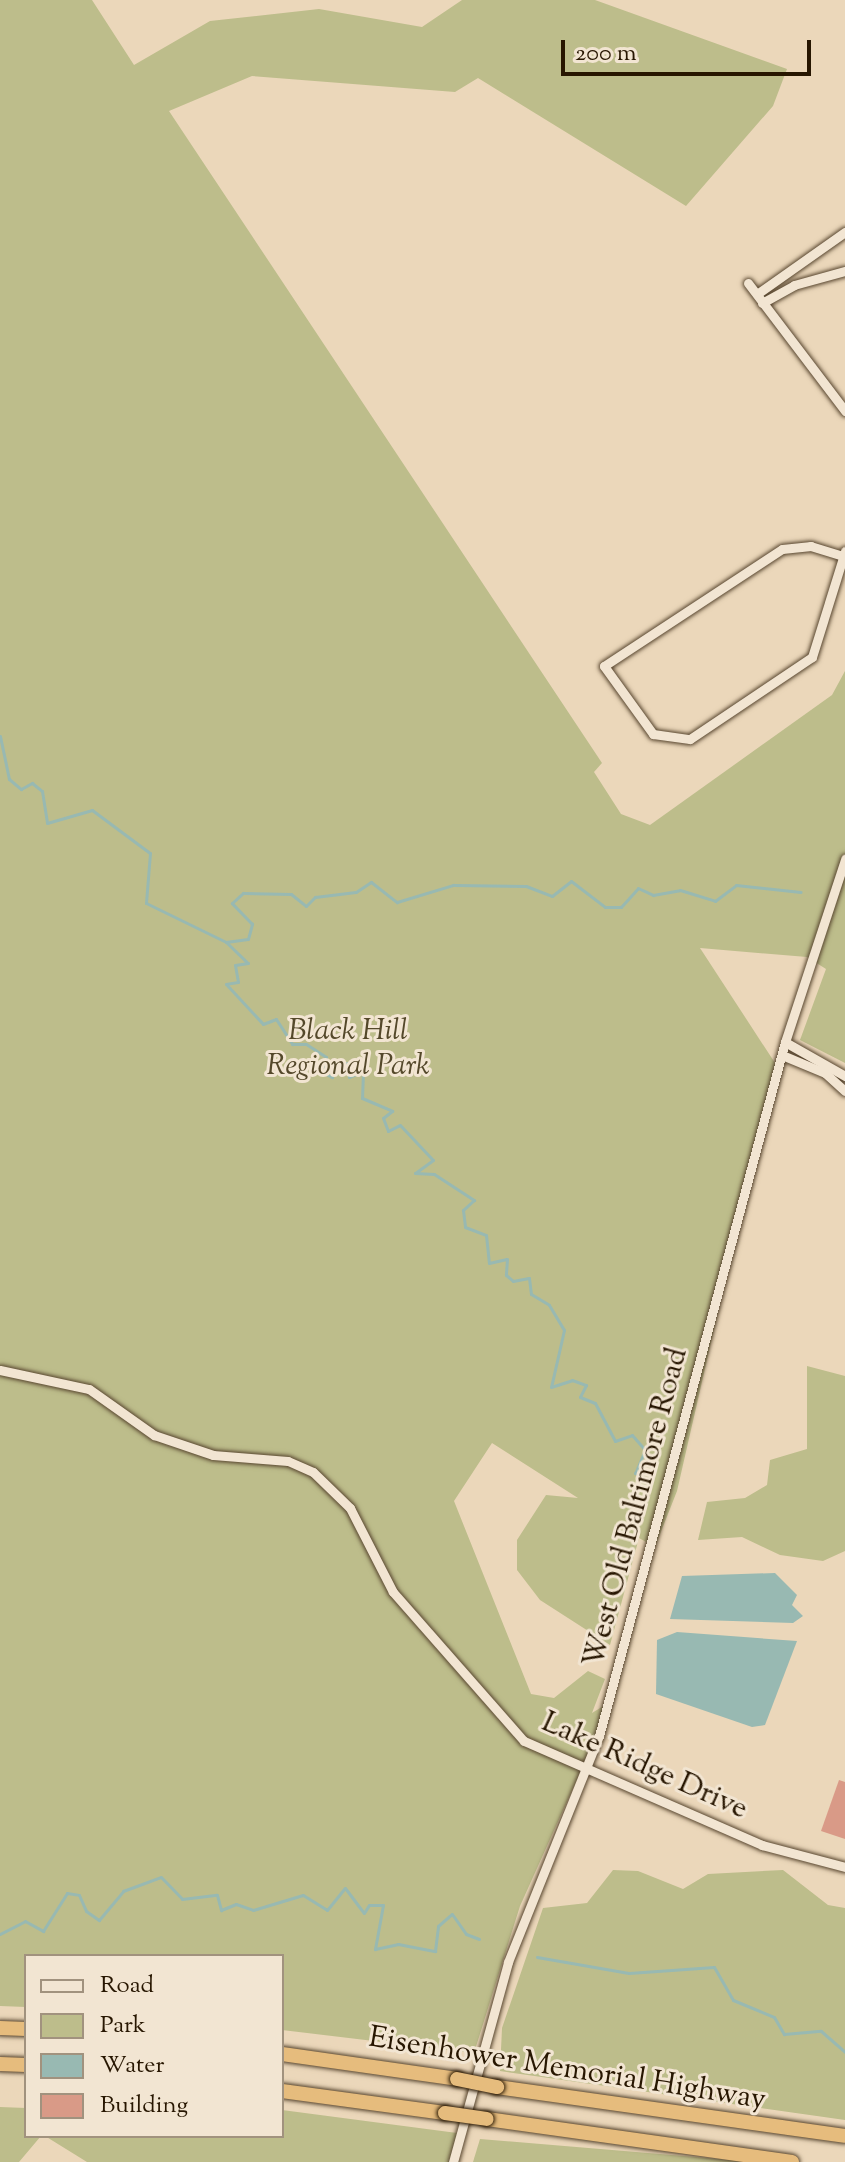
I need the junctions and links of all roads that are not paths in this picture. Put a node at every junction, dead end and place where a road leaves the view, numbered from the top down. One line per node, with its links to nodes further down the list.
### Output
1 (845, 232): 4 (street)
2 (845, 271): 4 (street)
3 (748, 283): 4 (street)
4 (759, 298): 5 (street)
5 (845, 411)
6 (844, 553): 6 (street)
7 (845, 859): 8 (street, West Old Baltimore Road)
8 (785, 1042): 9 (street, West Old Baltimore Road); 10 (street)
9 (782, 1055): 11 (street); 13 (street, West Old Baltimore Road)
10 (845, 1076)
11 (845, 1091)
12 (0, 1370): 13 (street, Lake Ridge Drive)
13 (588, 1768): 14 (street, Lake Ridge Drive); 22 (street, West Old Baltimore Road)
14 (845, 1867)
15 (0, 2028): 16 (highway)
16 (24, 2029)
17 (284, 2054): 21 (highway, Eisenhower Memorial Highway, bridge)
18 (0, 2064): 19 (highway)
19 (24, 2065)
20 (284, 2091): 23 (highway, Eisenhower Memorial Highway, bridge)
21 (845, 2136)
22 (453, 2162)
23 (792, 2162)

